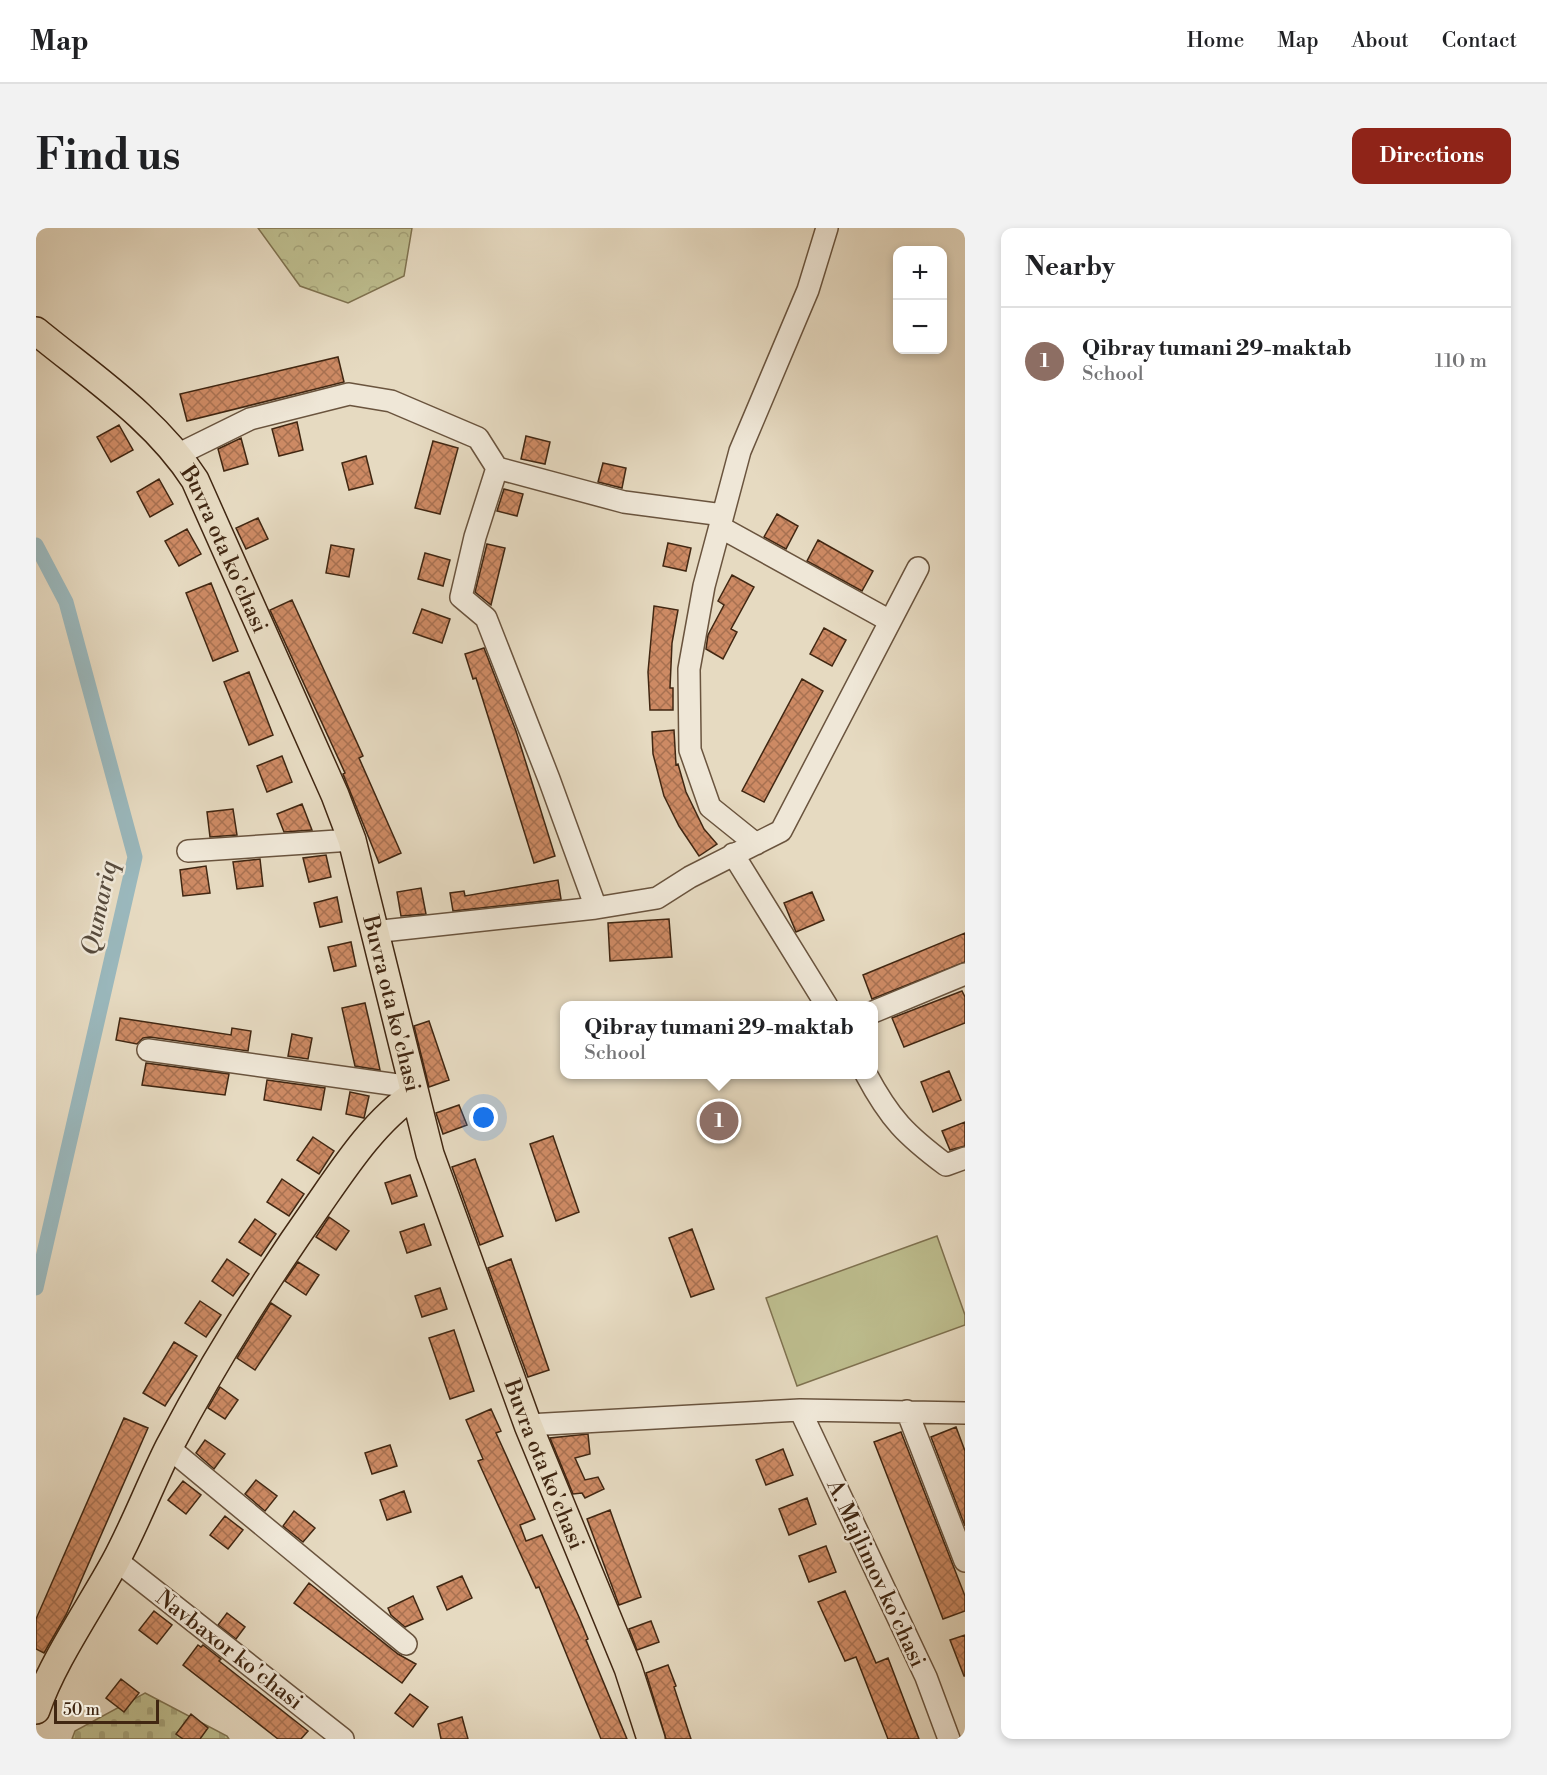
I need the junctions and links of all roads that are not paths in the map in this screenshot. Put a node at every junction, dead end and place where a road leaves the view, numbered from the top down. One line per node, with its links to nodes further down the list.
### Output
1 (827, 228): 5 (street)
2 (36, 331): 3 (main road, Buvra ota ko'chasi)
3 (179, 454): 4 (street); 8 (main road, Buvra ota ko'chasi)
4 (497, 468): 5 (street); 12 (street)
5 (721, 521): 7 (street); 9 (street)
6 (918, 568): 7 (street)
7 (890, 621): 9 (street)
8 (352, 840): 10 (street); 13 (main road, Buvra ota ko'chasi)
9 (756, 844): 11 (street)
10 (188, 851)
11 (733, 854): 12 (street); 15 (street)
12 (596, 908): 13 (street)
13 (373, 932): 19 (main road, Buvra ota ko'chasi)
14 (965, 974): 16 (street)
15 (825, 1001)
16 (878, 1010)
17 (148, 1050): 19 (street)
18 (869, 1079): 20 (street)
19 (413, 1091): 24 (main road, Buvra ota ko'chasi); 25 (main road)
20 (965, 1158)
21 (800, 1410): 22 (street); 24 (street); 33 (street, A. Majlimov ko'chasi)
22 (907, 1411): 23 (street); 27 (street)
23 (965, 1413)
24 (528, 1425): 32 (main road, Buvra ota ko'chasi)
25 (169, 1448): 26 (main road); 28 (street)
26 (116, 1560): 29 (main road); 31 (street, Navbaxor ko'chasi)
27 (965, 1561)
28 (406, 1644)
29 (45, 1669): 30 (main road)
30 (36, 1710)
31 (343, 1739)
32 (651, 1739)
33 (949, 1739)

